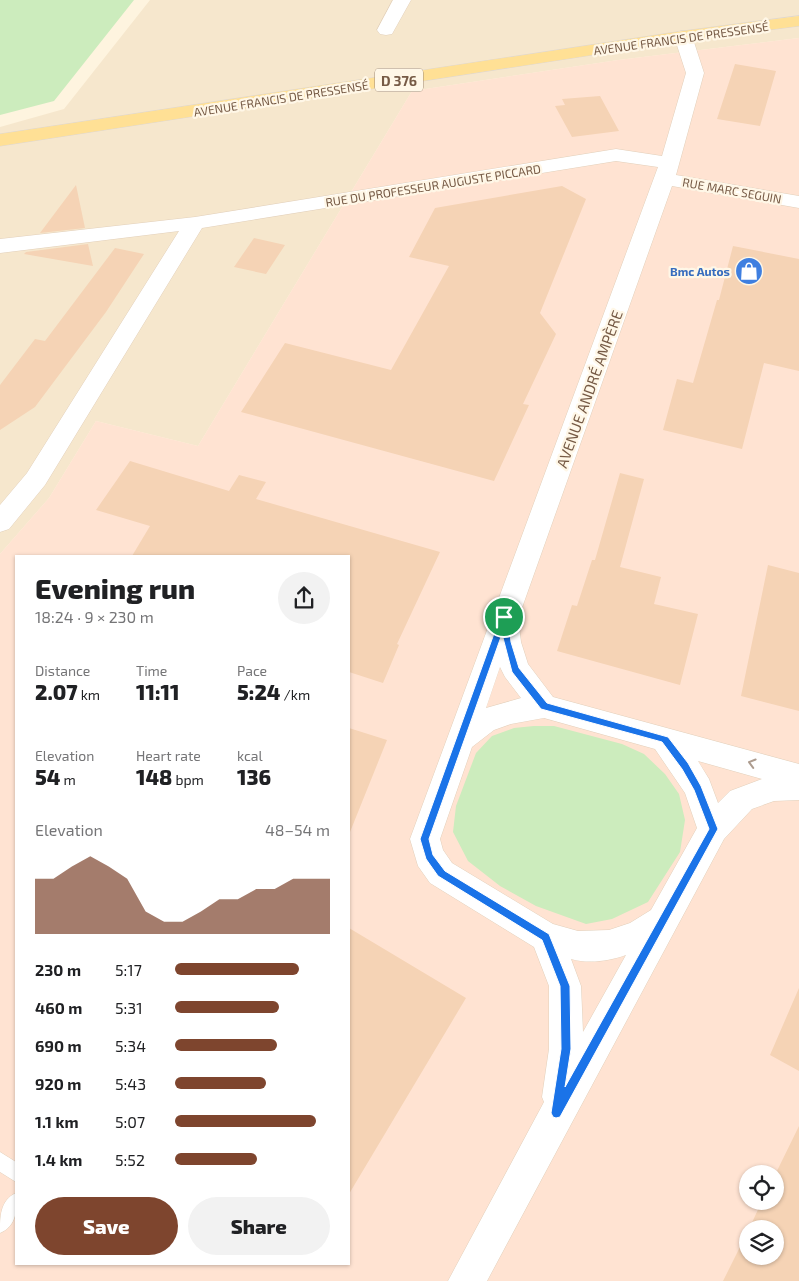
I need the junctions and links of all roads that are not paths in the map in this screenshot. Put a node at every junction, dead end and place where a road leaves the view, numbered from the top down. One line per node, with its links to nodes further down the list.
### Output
1 (402, 0): 3 (street)
2 (799, 21): 4 (main road, AVENUE FRANCIS DE PRESSENSÉ / D 376)
3 (386, 30)
4 (683, 36): 5 (main road, AVENUE FRANCIS DE PRESSENSÉ / D 376); 6 (street, AVENUE ANDRÉ AMPÈRE)
5 (0, 140)
6 (668, 171): 7 (street, RUE MARC SEGUIN); 8 (street, RUE DU PROFESSEUR AUGUSTE PICCARD); 13 (street, AVENUE ANDRÉ AMPÈRE)
7 (799, 202)
8 (195, 223): 9 (street, RUE DU PROFESSEUR AUGUSTE PICCARD); 10 (street)
9 (0, 246)
10 (36, 479): 11 (street); 12 (street)
11 (0, 490)
12 (0, 522)
13 (504, 617): 14 (street); 15 (street, AVENUE ANDRÉ AMPÈRE)
14 (544, 706): 15 (street); 16 (street)
15 (460, 739): 21 (street, AVENUE ANDRÉ AMPÈRE)
16 (665, 739): 17 (street, one-way to 16); 19 (street)
17 (799, 777)
18 (799, 787): 19 (street)
19 (713, 829): 20 (street)
20 (662, 921): 21 (street, AVENUE ANDRÉ AMPÈRE); 22 (street)
21 (546, 937): 22 (street)
22 (556, 1113): 27 (street)
23 (0, 1161): 24 (lane)
24 (15, 1172)
25 (15, 1203): 26 (lane)
26 (0, 1224)
27 (467, 1281)

